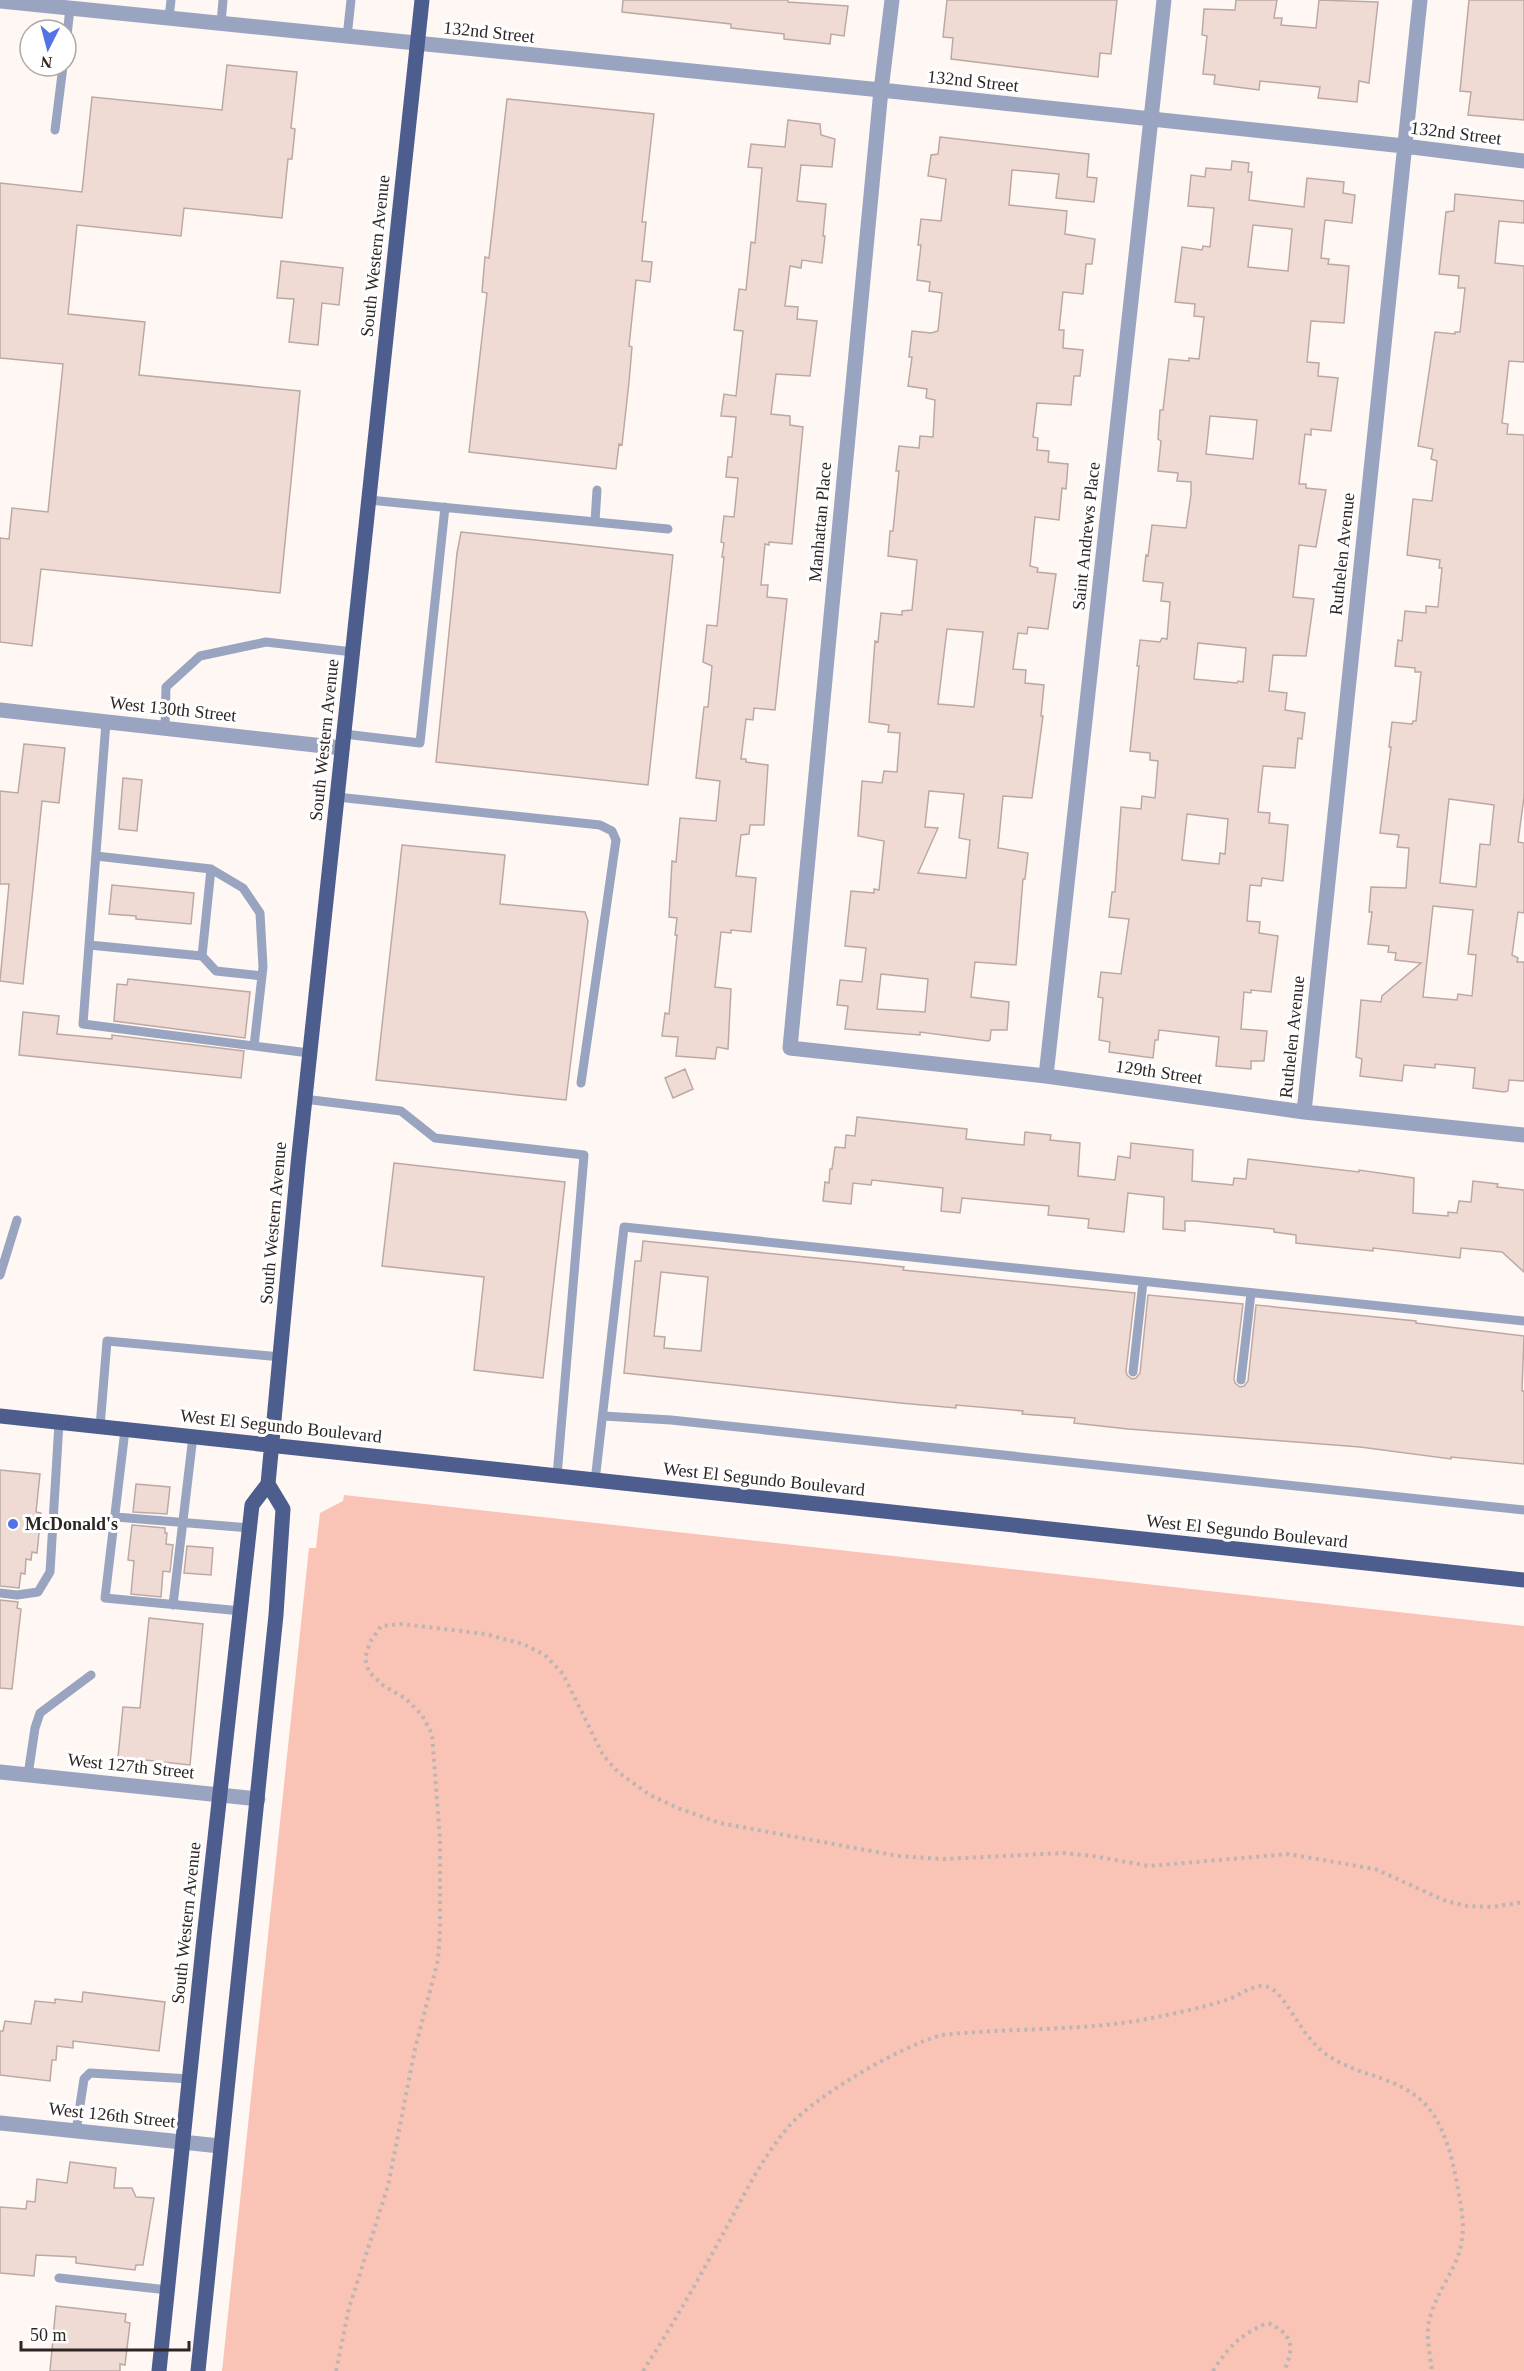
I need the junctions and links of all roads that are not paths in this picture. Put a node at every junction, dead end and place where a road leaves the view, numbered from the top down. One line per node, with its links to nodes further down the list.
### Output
1 (171, 0): 11 (lane)
2 (223, 0): 12 (lane)
3 (351, 0): 13 (lane)
4 (422, 0): 14 (main road, South Western Avenue)
5 (892, 0): 16 (street, Manhattan Place)
6 (1164, 0): 17 (street, Saint Andrews Place)
7 (1420, 0): 19 (street, Ruthelen Avenue)
8 (0, 1): 9 (street, 132nd Street)
9 (70, 8): 10 (lane); 11 (street, 132nd Street)
10 (69, 18)
11 (169, 18): 12 (street, 132nd Street)
12 (221, 24): 13 (street, 132nd Street)
13 (347, 37): 14 (street, 132nd Street)
14 (417, 44): 16 (street, 132nd Street); 22 (main road, South Western Avenue)
15 (62, 78): 18 (lane)
16 (881, 90): 17 (street, 132nd Street); 38 (street, Manhattan Place)
17 (1152, 120): 19 (street, 132nd Street); 40 (street, Saint Andrews Place)
18 (56, 130)
19 (1404, 146): 20 (street, 132nd Street); 43 (street, Ruthelen Avenue)
20 (1524, 161)
21 (597, 490): 24 (lane)
22 (369, 500): 23 (lane); 26 (main road, South Western Avenue)
23 (445, 507): 24 (lane); 30 (lane)
24 (595, 522): 25 (lane)
25 (668, 529)
26 (353, 652): 29 (lane); 30 (main road, South Western Avenue)
27 (0, 710): 28 (street, West 130th Street)
28 (106, 722): 29 (street, West 130th Street); 32 (lane)
29 (165, 728): 30 (street, West 130th Street)
30 (343, 741): 31 (main road, South Western Avenue)
31 (337, 797): 39 (main road, South Western Avenue); 41 (lane)
32 (96, 856): 33 (lane); 34 (lane)
33 (211, 869): 35 (lane); 36 (lane)
34 (89, 945): 35 (lane); 37 (lane)
35 (202, 956): 36 (lane)
36 (262, 976): 37 (lane)
37 (254, 1046): 39 (lane)
38 (789, 1047): 40 (street, 129th Street)
39 (309, 1053): 42 (main road, South Western Avenue)
40 (1046, 1076): 43 (street, 129th Street)
41 (581, 1083)
42 (304, 1099): 50 (main road, South Western Avenue); 60 (lane)
43 (1304, 1112): 44 (street, 129th Street)
44 (1524, 1136)
45 (17, 1220): 46 (lane)
46 (0, 1275)
47 (1143, 1282): 48 (lane); 51 (lane); 54 (lane)
48 (1251, 1293): 49 (lane); 52 (lane)
49 (1524, 1321)
50 (281, 1357): 56 (lane); 59 (main road, South Western Avenue)
51 (1133, 1372)
52 (1241, 1380)
53 (0, 1416): 55 (main road, West El Segundo Boulevard)
54 (603, 1416): 61 (lane); 63 (lane)
55 (59, 1423): 56 (main road, West El Segundo Boulevard); 68 (lane)
56 (100, 1427): 57 (main road, West El Segundo Boulevard)
57 (124, 1430): 58 (main road, West El Segundo Boulevard); 64 (lane)
58 (193, 1436): 59 (main road, West El Segundo Boulevard); 65 (lane)
59 (271, 1444): 60 (main road, West El Segundo Boulevard); 62 (main road, South Western Avenue)
60 (557, 1476): 61 (main road, West El Segundo Boulevard)
61 (595, 1481): 67 (main road, West El Segundo Boulevard)
62 (268, 1484): 66 (main road, South Western Avenue); 75 (main road)
63 (1524, 1510)
64 (116, 1517): 65 (lane); 69 (lane)
65 (184, 1523): 66 (lane); 69 (lane)
66 (250, 1528): 70 (main road, South Western Avenue)
67 (1524, 1580)
68 (0, 1593)
69 (173, 1605): 70 (lane)
70 (241, 1611): 74 (main road, South Western Avenue)
71 (91, 1674): 73 (lane)
72 (0, 1772): 73 (street, West 127th Street)
73 (28, 1775): 74 (street, West 127th Street)
74 (220, 1796): 75 (street, West 127th Street); 76 (main road, South Western Avenue)
75 (258, 1799): 80 (main road)
76 (190, 2079): 78 (lane); 79 (main road, South Western Avenue)
77 (0, 2123): 78 (street, West 126th Street)
78 (76, 2131): 79 (street, West 126th Street)
79 (182, 2142): 80 (street, West 126th Street); 82 (main road, South Western Avenue)
80 (220, 2146): 84 (main road)
81 (59, 2278): 82 (lane)
82 (168, 2290): 83 (main road, South Western Avenue)
83 (159, 2371)
84 (198, 2371)

